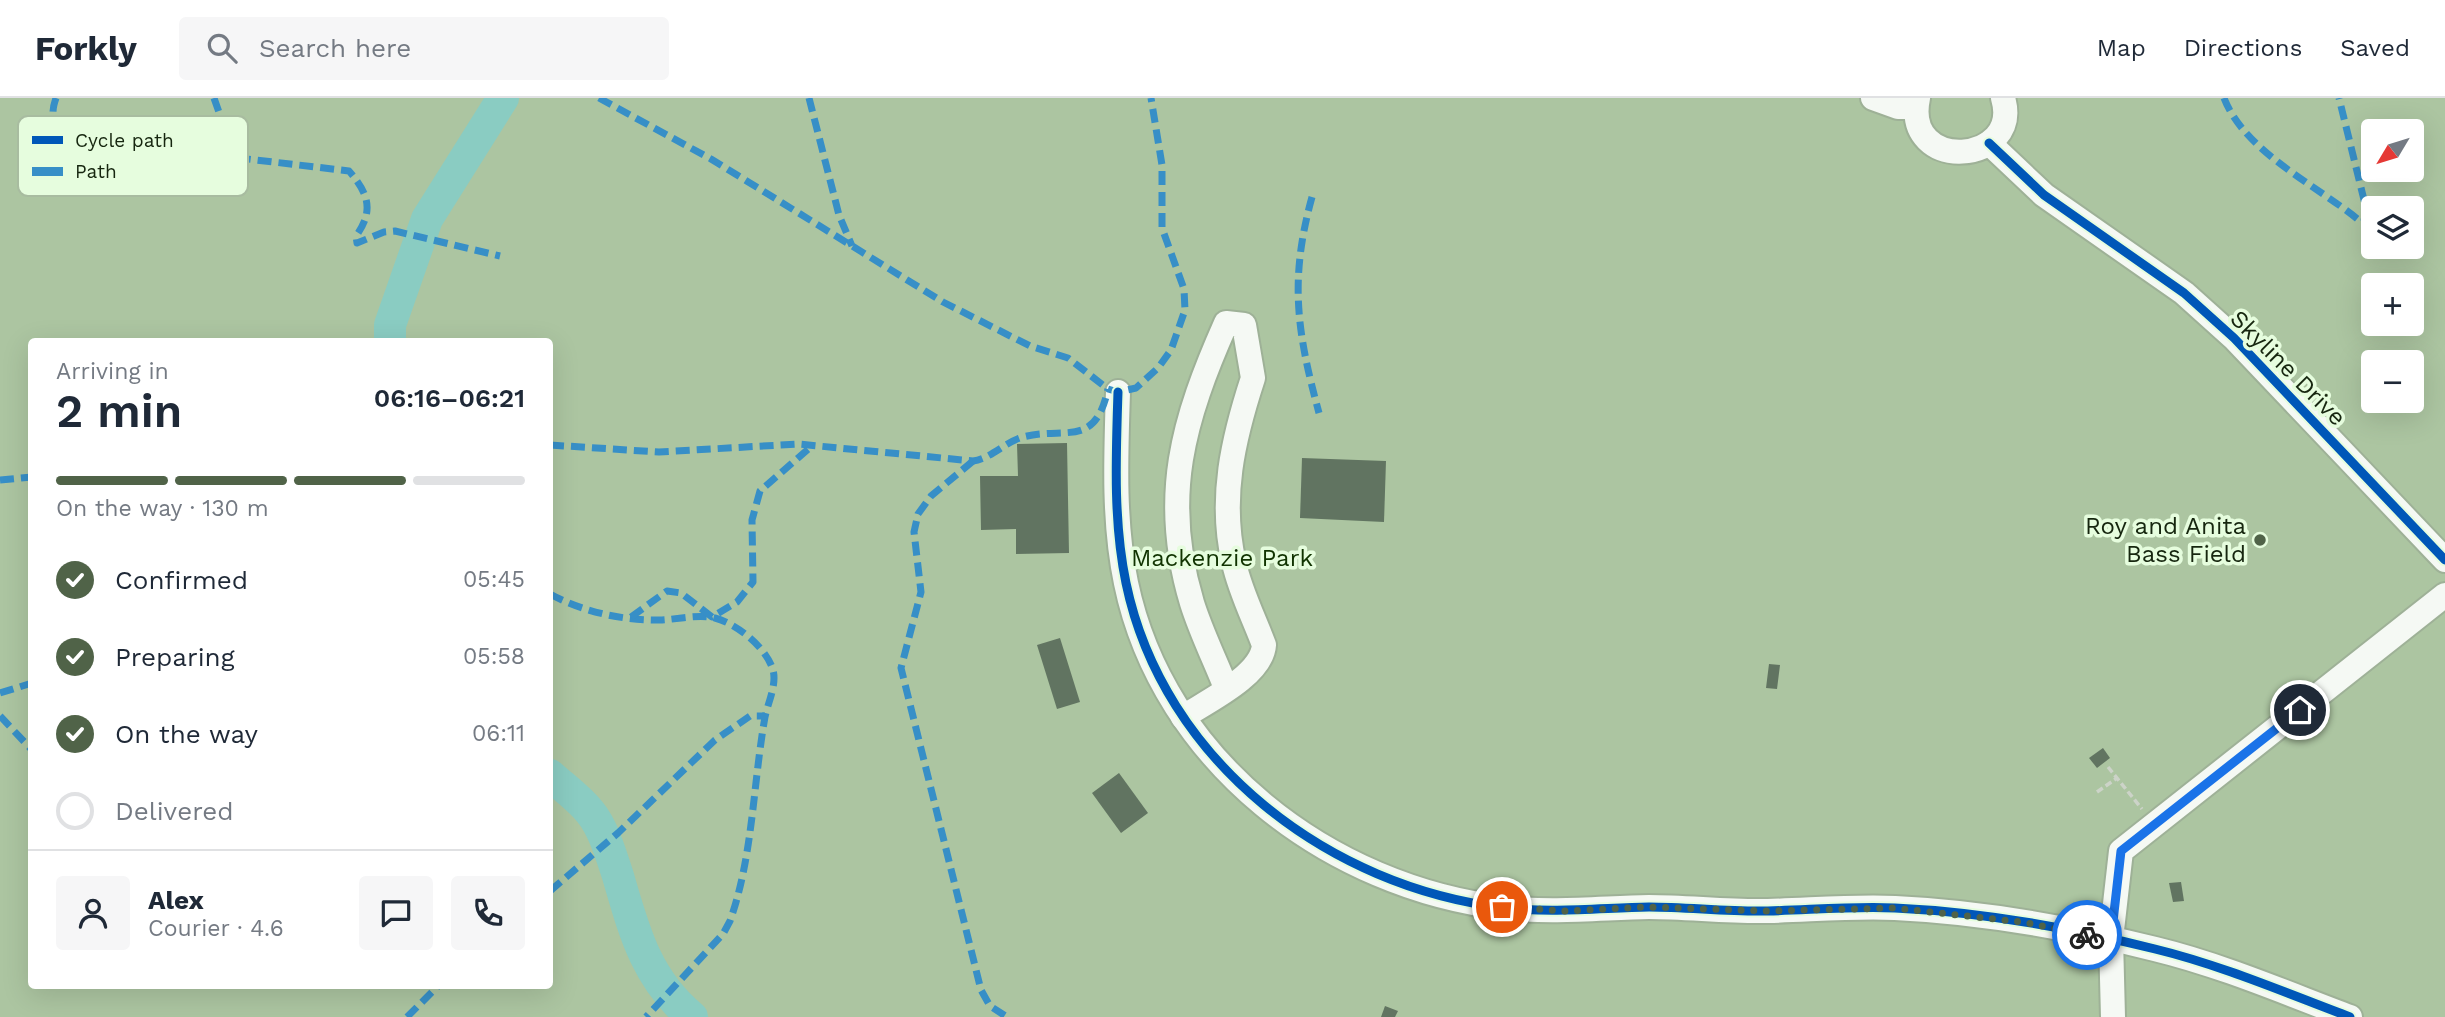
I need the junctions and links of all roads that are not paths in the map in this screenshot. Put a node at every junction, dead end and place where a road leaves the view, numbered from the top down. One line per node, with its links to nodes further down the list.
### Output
1 (1873, 98): 3 (street)
2 (2003, 98): 4 (street)
3 (1917, 103): 4 (street)
4 (1989, 143): 6 (street, Skyline Drive)
5 (1118, 392): 9 (street)
6 (2445, 560)
7 (2445, 595): 10 (street)
8 (1226, 688): 8 (street); 9 (street)
9 (1183, 717): 10 (street)
10 (2111, 939): 11 (street); 12 (street)
11 (2113, 1017)
12 (2350, 1017)

